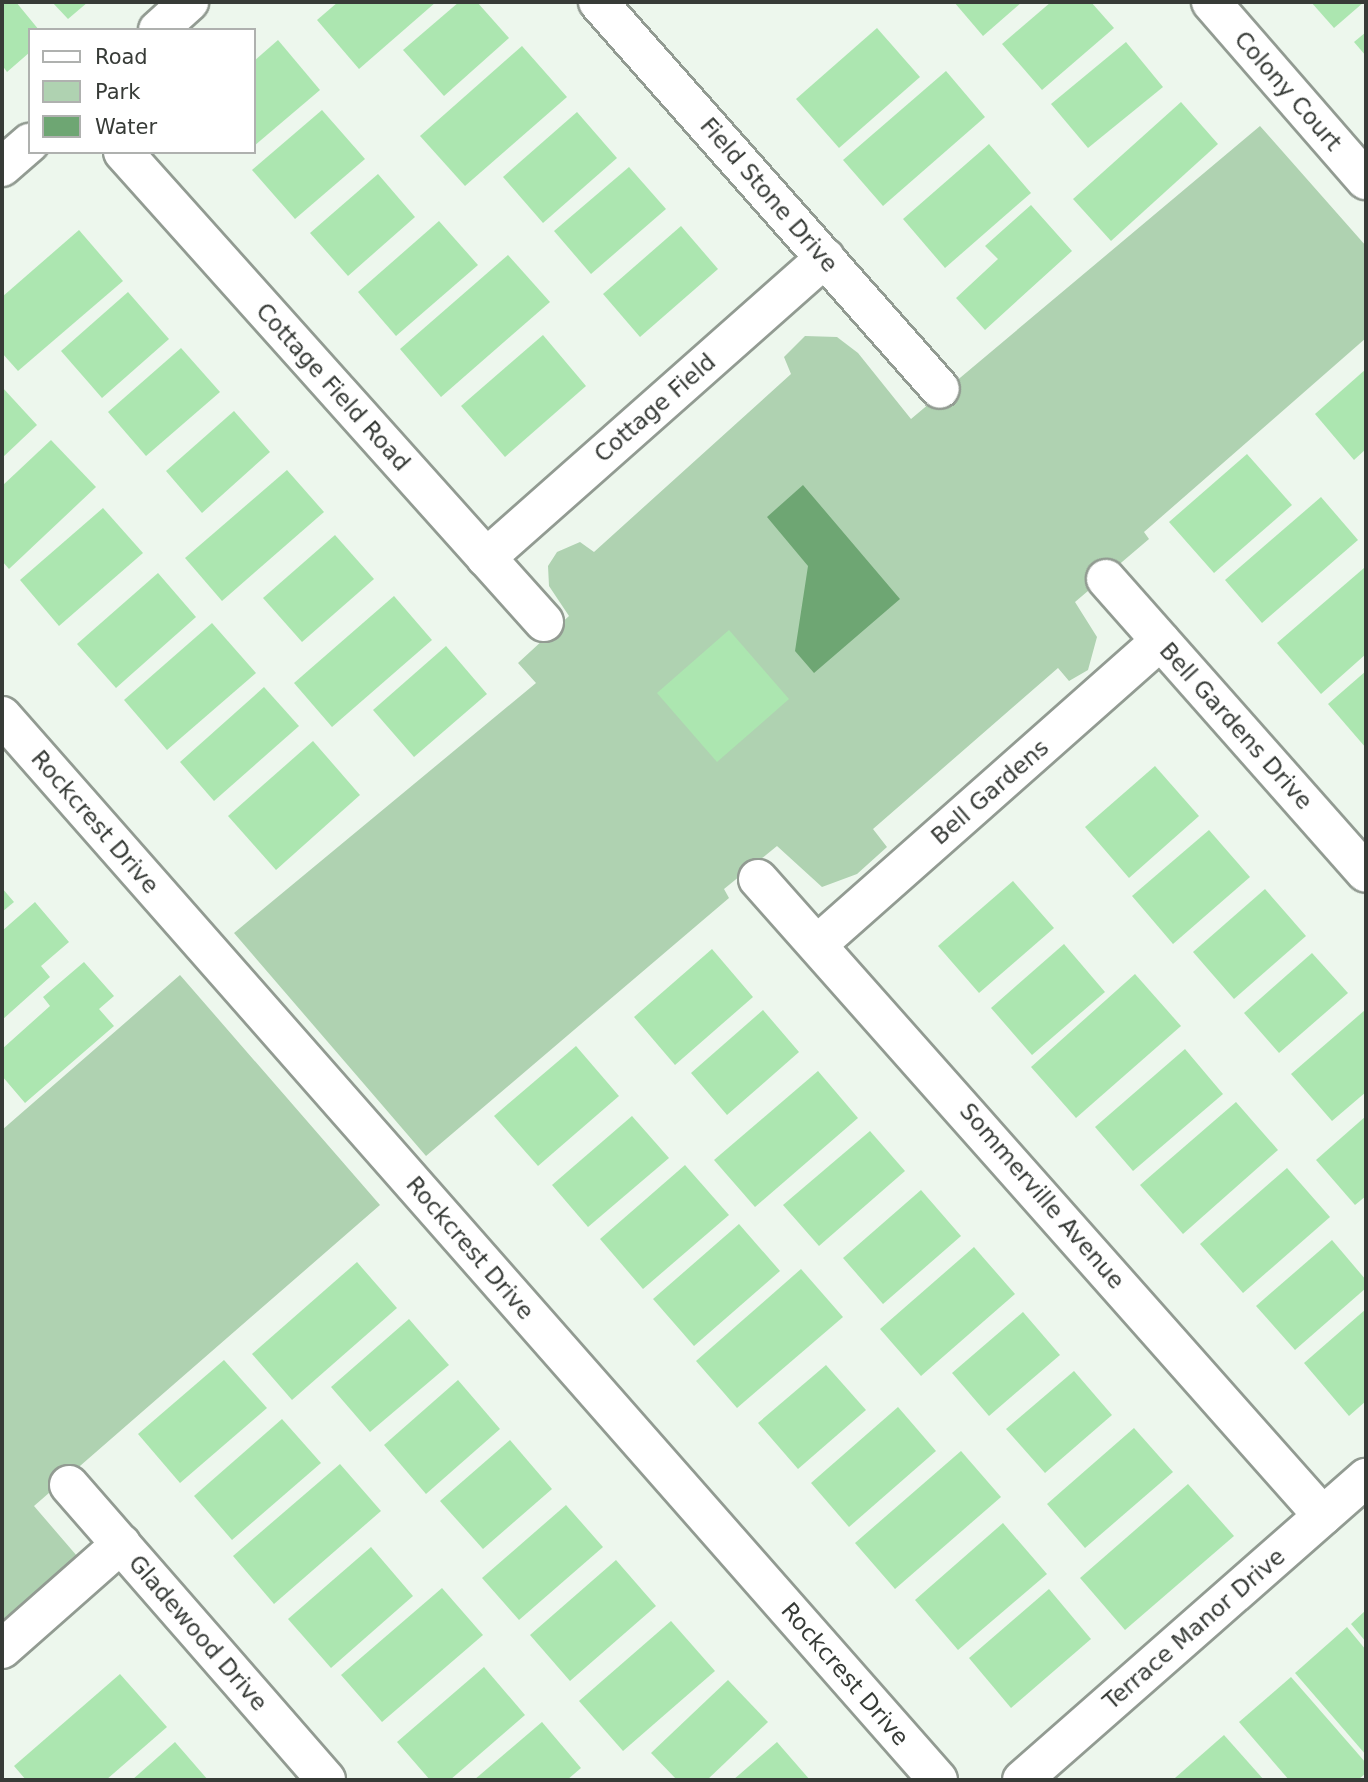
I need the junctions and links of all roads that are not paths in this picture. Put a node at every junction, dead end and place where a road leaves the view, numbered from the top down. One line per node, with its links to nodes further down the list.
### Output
1 (189, 2): 4 (street)
2 (598, 2): 9 (street, Field Stone Drive)
3 (1211, 2): 8 (street, Colony Court)
4 (160, 28)
5 (28, 145): 7 (street)
6 (125, 154): 11 (street, Cottage Field Road)
7 (2, 167)
8 (1366, 180)
9 (824, 258): 10 (street, Field Stone Drive); 11 (street, Cottage Field)
10 (940, 389)
11 (486, 558): 13 (street, Cottage Field Road)
12 (1106, 579): 14 (street, Bell Gardens Drive)
13 (544, 622)
14 (1160, 641): 16 (street, Bell Gardens Drive); 18 (street, Bell Gardens)
15 (2, 716): 25 (street, Rockcrest Drive)
16 (1366, 873)
17 (758, 879): 18 (street, Sommerville Avenue)
18 (819, 943): 21 (street, Sommerville Avenue)
19 (1366, 1478): 21 (street, Terrace Manor Drive)
20 (69, 1485): 22 (street, Gladewood Drive)
21 (1323, 1516): 26 (street, Terrace Manor Drive)
22 (121, 1544): 23 (street); 24 (street, Gladewood Drive)
23 (2, 1649)
24 (326, 1780)
25 (939, 1780)
26 (1022, 1780)

